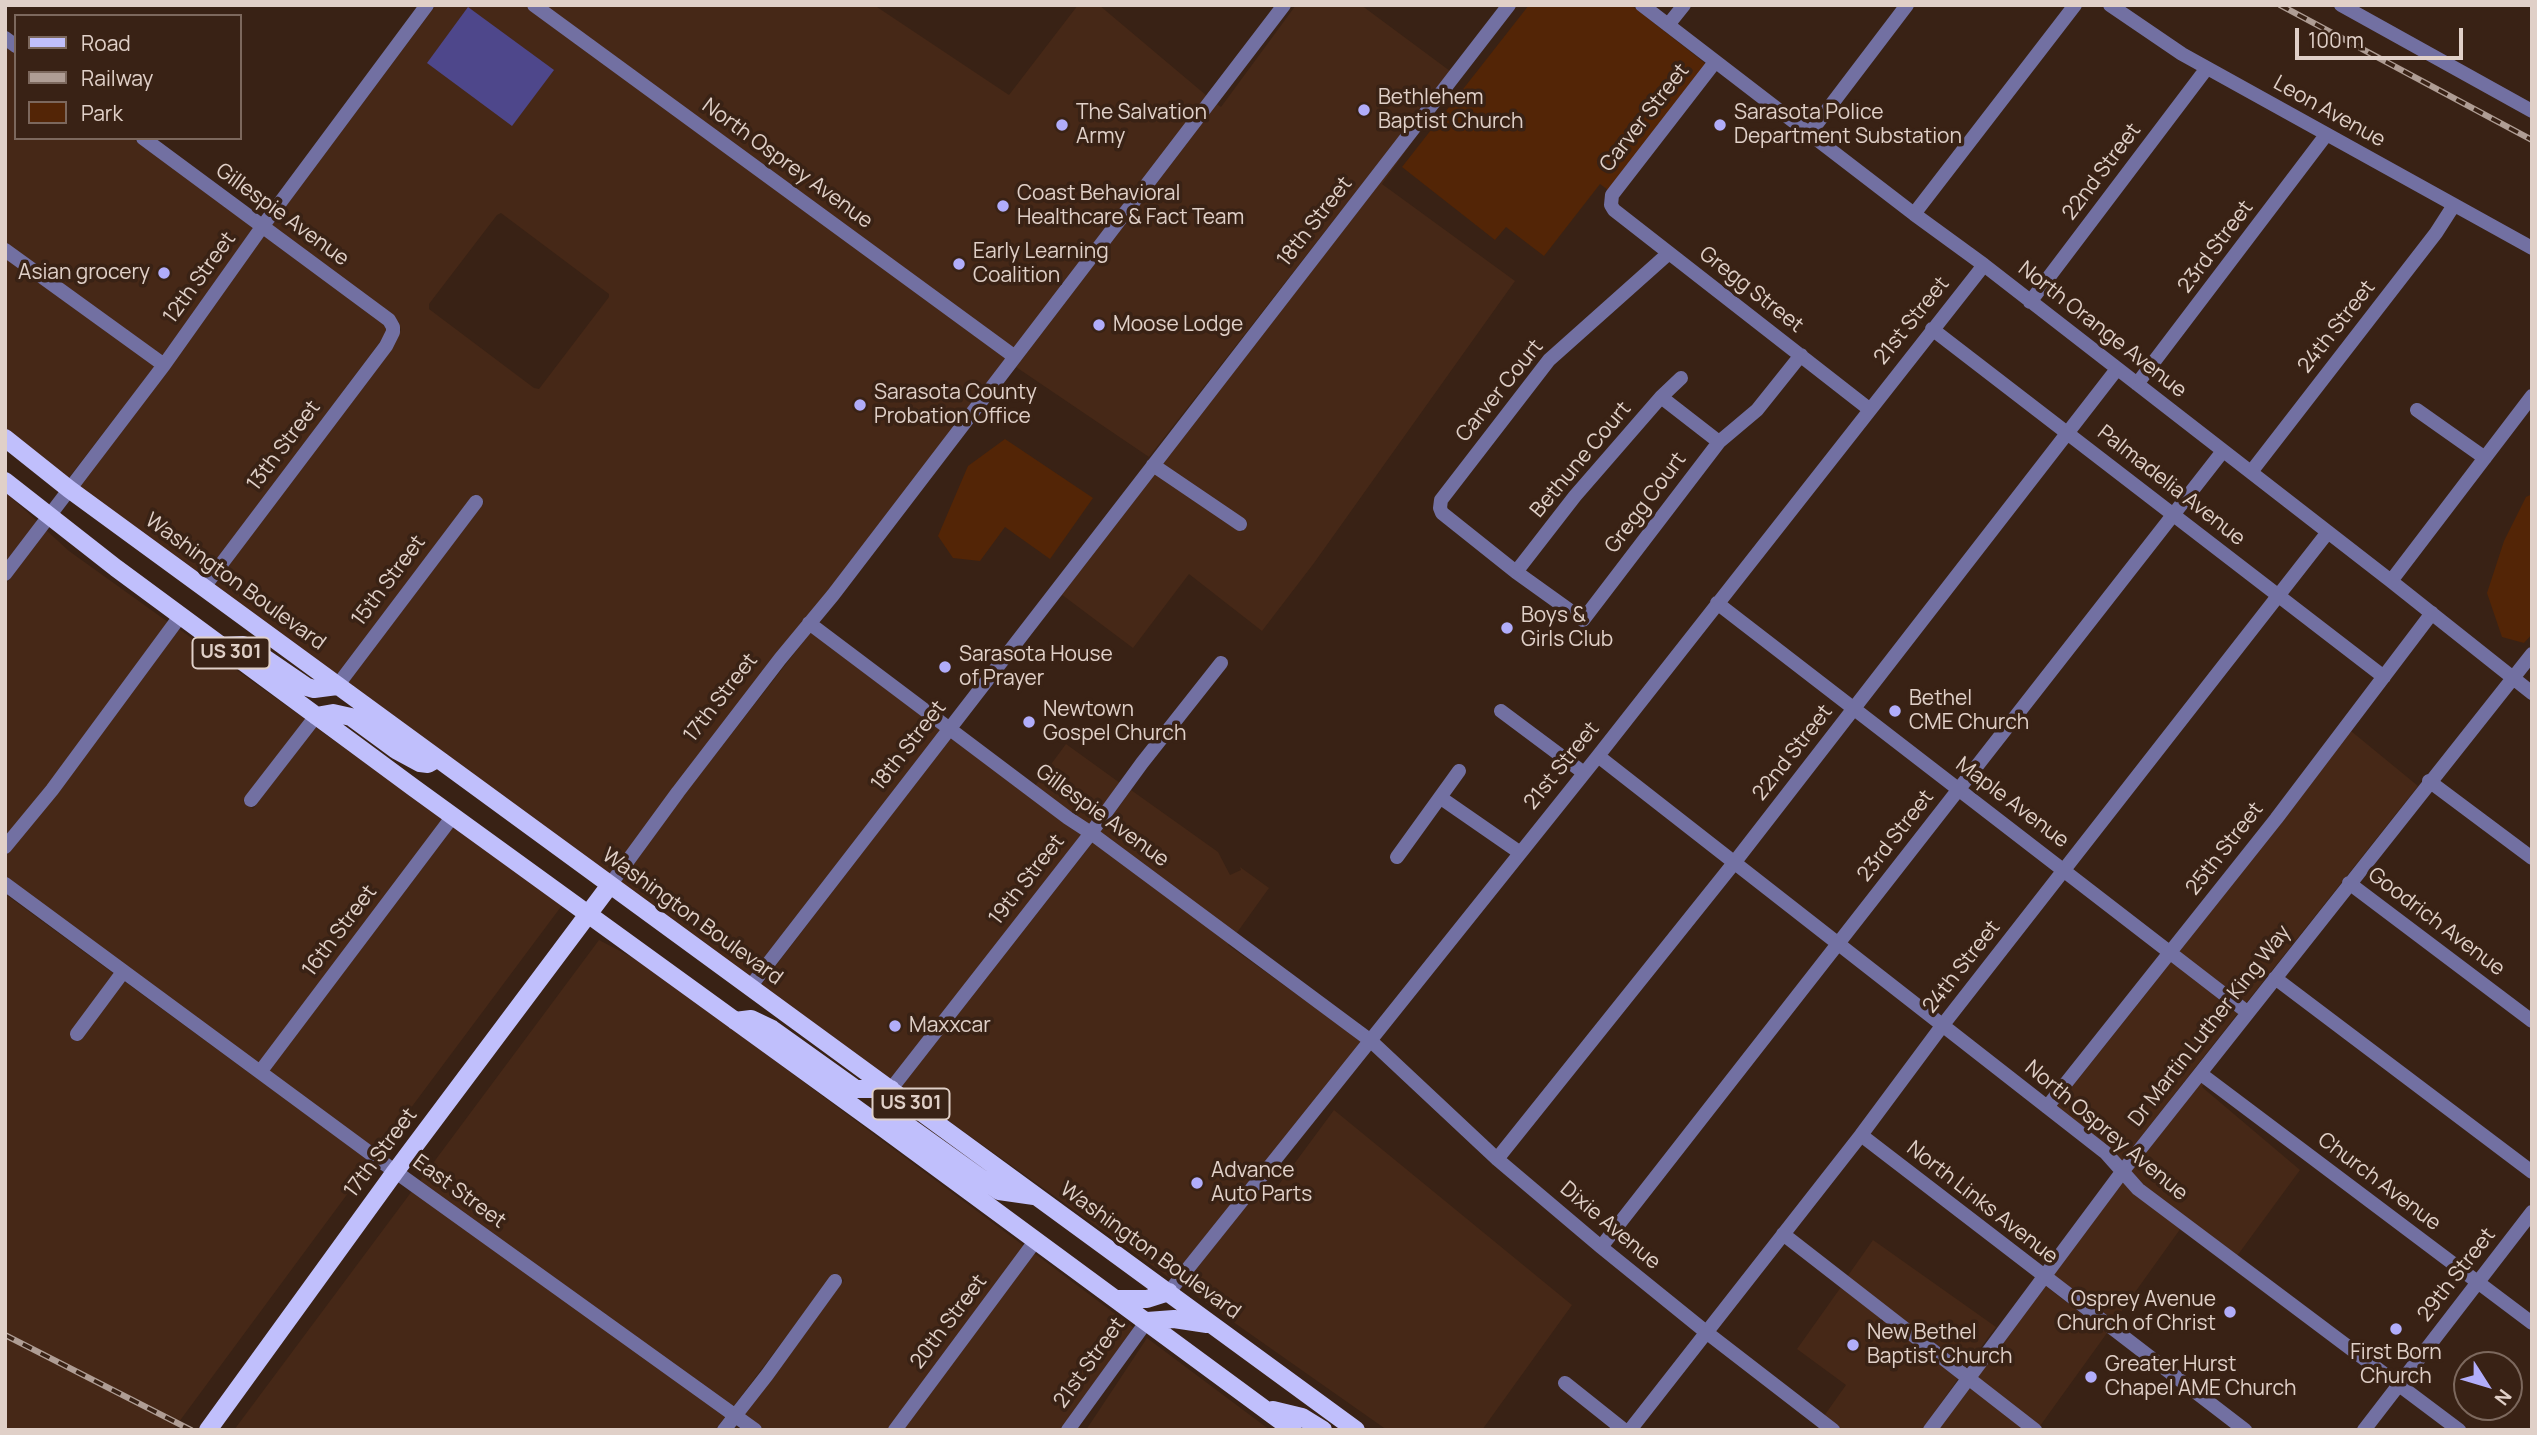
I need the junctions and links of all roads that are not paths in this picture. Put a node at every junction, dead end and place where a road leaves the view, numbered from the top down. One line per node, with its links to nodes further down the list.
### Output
1 (428, 5): 21 (street, 12th Street)
2 (534, 5): 30 (street, North Osprey Avenue)
3 (1284, 5): 30 (street, 17th Street)
4 (1510, 5): 44 (street, 18th Street)
5 (1642, 5): 11 (street, North Orange Avenue)
6 (1684, 5): 11 (street)
7 (1907, 5): 15 (street)
8 (2075, 5): 20 (street)
9 (2110, 5): 13 (street, Leon Avenue)
10 (2341, 5): 14 (street)
11 (1668, 25): 12 (street, North Orange Avenue)
12 (1716, 62): 15 (street, North Orange Avenue); 18 (street, Carver Street)
13 (2207, 68): 16 (street, Leon Avenue); 26 (street, 22nd Street)
14 (2532, 111)
15 (1809, 134): 20 (street, North Orange Avenue)
16 (2326, 135): 19 (street, Leon Avenue); 34 (street, 23rd Street)
17 (146, 140): 21 (street, Gillespie Avenue)
18 (1611, 201): 24 (street, Gregg Street)
19 (2454, 205): 22 (street, Leon Avenue); 45 (street, 24th Street)
20 (1914, 214): 25 (street, North Orange Avenue)
21 (262, 227): 27 (street, Gillespie Avenue); 31 (street, 12th Street)
22 (2532, 248)
23 (5, 250): 31 (street)
24 (1669, 253): 29 (street, Gregg Street); 53 (street, Carver Court)
25 (1984, 265): 26 (street, North Orange Avenue); 28 (street, 21st Street)
26 (2030, 302): 32 (street, North Orange Avenue)
27 (393, 327): 56 (street, 13th Street)
28 (1932, 329): 37 (street, 21st Street); 39 (street, Palmadelia Avenue)
29 (1801, 355): 37 (street, Gregg Street); 41 (street, Gregg Court)
30 (1015, 357): 61 (street, 17th Street)
31 (163, 365): 47 (street, 12th Street)
32 (2117, 369): 34 (street, North Orange Avenue); 39 (street, 22nd Street)
33 (1681, 378): 36 (street, Bethune Court)
34 (2137, 384): 42 (street, North Orange Avenue)
35 (2532, 396): 43 (street)
36 (1661, 397): 41 (street); 53 (street, Bethune Court)
37 (1869, 409): 58 (street, 21st Street)
38 (2417, 410): 43 (street)
39 (2068, 433): 49 (street, Palmadelia Avenue); 69 (street, 22nd Street)
40 (5, 438): 47 (main road, Washington Boulevard / US 301)
41 (1719, 442): 53 (street, Gregg Court)
42 (2223, 451): 45 (street, North Orange Avenue); 49 (street, 23rd Street)
43 (2485, 458): 55 (street)
44 (1153, 465): 51 (street); 72 (street, 18th Street)
45 (2251, 472): 52 (street, North Orange Avenue)
46 (5, 481): 50 (main road, US 301)
47 (69, 489): 50 (street, 12th Street); 56 (main road, Washington Boulevard / US 301)
48 (476, 502): 67 (street, 15th Street)
49 (2174, 514): 57 (street, Palmadelia Avenue); 78 (street, 23rd Street)
50 (48, 517): 54 (street, 12th Street); 60 (main road, US 301)
51 (1240, 524)
52 (2328, 532): 55 (street, North Orange Avenue); 57 (street, 24th Street)
53 (1516, 572)
54 (5, 574)
55 (2391, 581): 59 (street, North Orange Avenue)
56 (204, 587): 67 (main road, Washington Boulevard / US 301)
57 (2278, 596): 65 (street, Palmadelia Avenue); 88 (street, 24th Street)
58 (1717, 603): 69 (street, Maple Avenue); 73 (street, 21st Street)
59 (2432, 613): 65 (street, 25th Street); 66 (street, North Orange Avenue)
60 (181, 615): 62 (main road, US 301); 83 (street)
61 (809, 623): 72 (street, Gillespie Avenue); 91 (street, 17th Street)
62 (221, 646): 67 (main road); 71 (main road, US 301)
63 (2532, 654): 66 (street, Dr Martin Luther King Way)
64 (1221, 663): 82 (street, 19th Street)
65 (2384, 677): 94 (street, 25th Street)
66 (2512, 678): 68 (street, North Orange Avenue); 77 (street, Dr Martin Luther King Way)
67 (337, 686): 74 (main road, Washington Boulevard / US 301)
68 (2532, 693)
69 (1853, 709): 78 (street, Maple Avenue); 87 (street, 22nd Street)
70 (1501, 711): 76 (street)
71 (316, 716): 74 (main road); 80 (street); 81 (main road, US 301)
72 (949, 729): 82 (street, Gillespie Avenue); 97 (street, 18th Street)
73 (1598, 756): 76 (street, 21st Street); 87 (street, North Osprey Avenue)
74 (437, 759): 91 (main road, Washington Boulevard / US 301)
75 (1459, 771): 79 (street)
76 (1584, 773): 84 (street, 21st Street)
77 (2430, 782): 86 (street); 89 (street, Dr Martin Luther King Way)
78 (1960, 790): 88 (street, Maple Avenue); 93 (street, 23rd Street)
79 (1441, 798): 84 (street); 85 (street)
80 (251, 800)
81 (453, 816): 92 (main road, US 301); 104 (street, 16th Street)
82 (1091, 833): 103 (street, Gillespie Avenue); 106 (street, 19th Street)
83 (5, 847)
84 (1519, 852): 103 (street, 21st Street)
85 (1396, 857)
86 (2532, 858)
87 (1734, 863): 93 (street, North Osprey Avenue); 110 (street, 22nd Street)
88 (2064, 870): 94 (street, Maple Avenue); 101 (street, 24th Street)
89 (2349, 883): 96 (street, Dr Martin Luther King Way); 100 (street, Goodrich Avenue)
90 (5, 884): 95 (street, East Street)
91 (610, 885): 92 (main road, 17th Street); 97 (main road, Washington Boulevard / US 301)
92 (588, 915): 99 (main road, US 301); 111 (main road, 17th Street)
93 (1838, 943): 101 (street, North Osprey Avenue); 118 (street, 23rd Street)
94 (2171, 952): 98 (street, Maple Avenue); 107 (street, 25th Street)
95 (123, 972): 102 (street); 104 (street, East Street)
96 (2275, 978): 98 (street, Dr Martin Luther King Way); 113 (street)
97 (750, 987): 106 (main road, Washington Boulevard / US 301)
98 (2247, 1012): 105 (street, Dr Martin Luther King Way)
99 (735, 1021): 106 (main road); 108 (main road, US 301)
100 (2532, 1021)
101 (1942, 1026): 107 (street, North Osprey Avenue); 109 (street, 24th Street)
102 (77, 1034)
103 (1371, 1041): 110 (street, Dixie Avenue); 122 (street, 21st Street)
104 (260, 1072): 111 (street, East Street)
105 (2201, 1074): 112 (street, Dr Martin Luther King Way); 121 (street, Church Avenue)
106 (891, 1089): 114 (main road, Washington Boulevard / US 301)
107 (2047, 1107): 112 (street, North Osprey Avenue)
108 (879, 1125): 114 (main road); 117 (main road, US 301)
109 (1861, 1135): 116 (street, 24th Street); 119 (street, North Links Avenue)
110 (1497, 1159): 118 (street, Dixie Avenue)
111 (395, 1172): 132 (street, East Street); 133 (main road, 17th Street)
112 (2122, 1172): 119 (street, Dr Martin Luther King Way); 130 (street, North Osprey Avenue)
113 (2532, 1172)
114 (1037, 1197): 122 (main road, Washington Boulevard / US 301)
115 (2532, 1212): 121 (street, 29th Street)
116 (1783, 1234): 127 (street, 24th Street); 128 (street)
117 (1036, 1240): 123 (main road, US 301); 136 (street, 20th Street)
118 (1601, 1247): 127 (street, Dixie Avenue)
119 (2042, 1276): 128 (street, Dr Martin Luther King Way); 146 (street, North Links Avenue)
120 (835, 1281): 132 (street)
121 (2478, 1283): 125 (street, Church Avenue); 130 (street, 29th Street)
122 (1169, 1292): 123 (main road); 126 (main road, Washington Boulevard / US 301)
123 (1118, 1299): 124 (main road, US 301)
124 (1147, 1321): 126 (main road); 131 (main road, US 301); 137 (street, 21st Street)
125 (2532, 1323)
126 (1211, 1324): 140 (main road, Washington Boulevard / US 301)
127 (1706, 1332): 142 (street, 24th Street); 143 (street, Dixie Avenue)
128 (1966, 1378): 144 (street, Dr Martin Luther King Way); 145 (street)
129 (1565, 1383): 141 (street)
130 (2399, 1384): 147 (street, 29th Street); 148 (street, North Osprey Avenue)
131 (1266, 1409): 138 (main road, US 301); 139 (main road)
132 (735, 1415): 134 (street); 135 (street, East Street)
133 (208, 1430)
134 (724, 1430)
135 (755, 1430)
136 (895, 1430)
137 (1068, 1430)
138 (1293, 1430)
139 (1323, 1430)
140 (1356, 1430)
141 (1624, 1430)
142 (1630, 1430)
143 (1833, 1430)
144 (1930, 1430)
145 (2035, 1430)
146 (2245, 1430)
147 (2364, 1430)
148 (2459, 1430)

